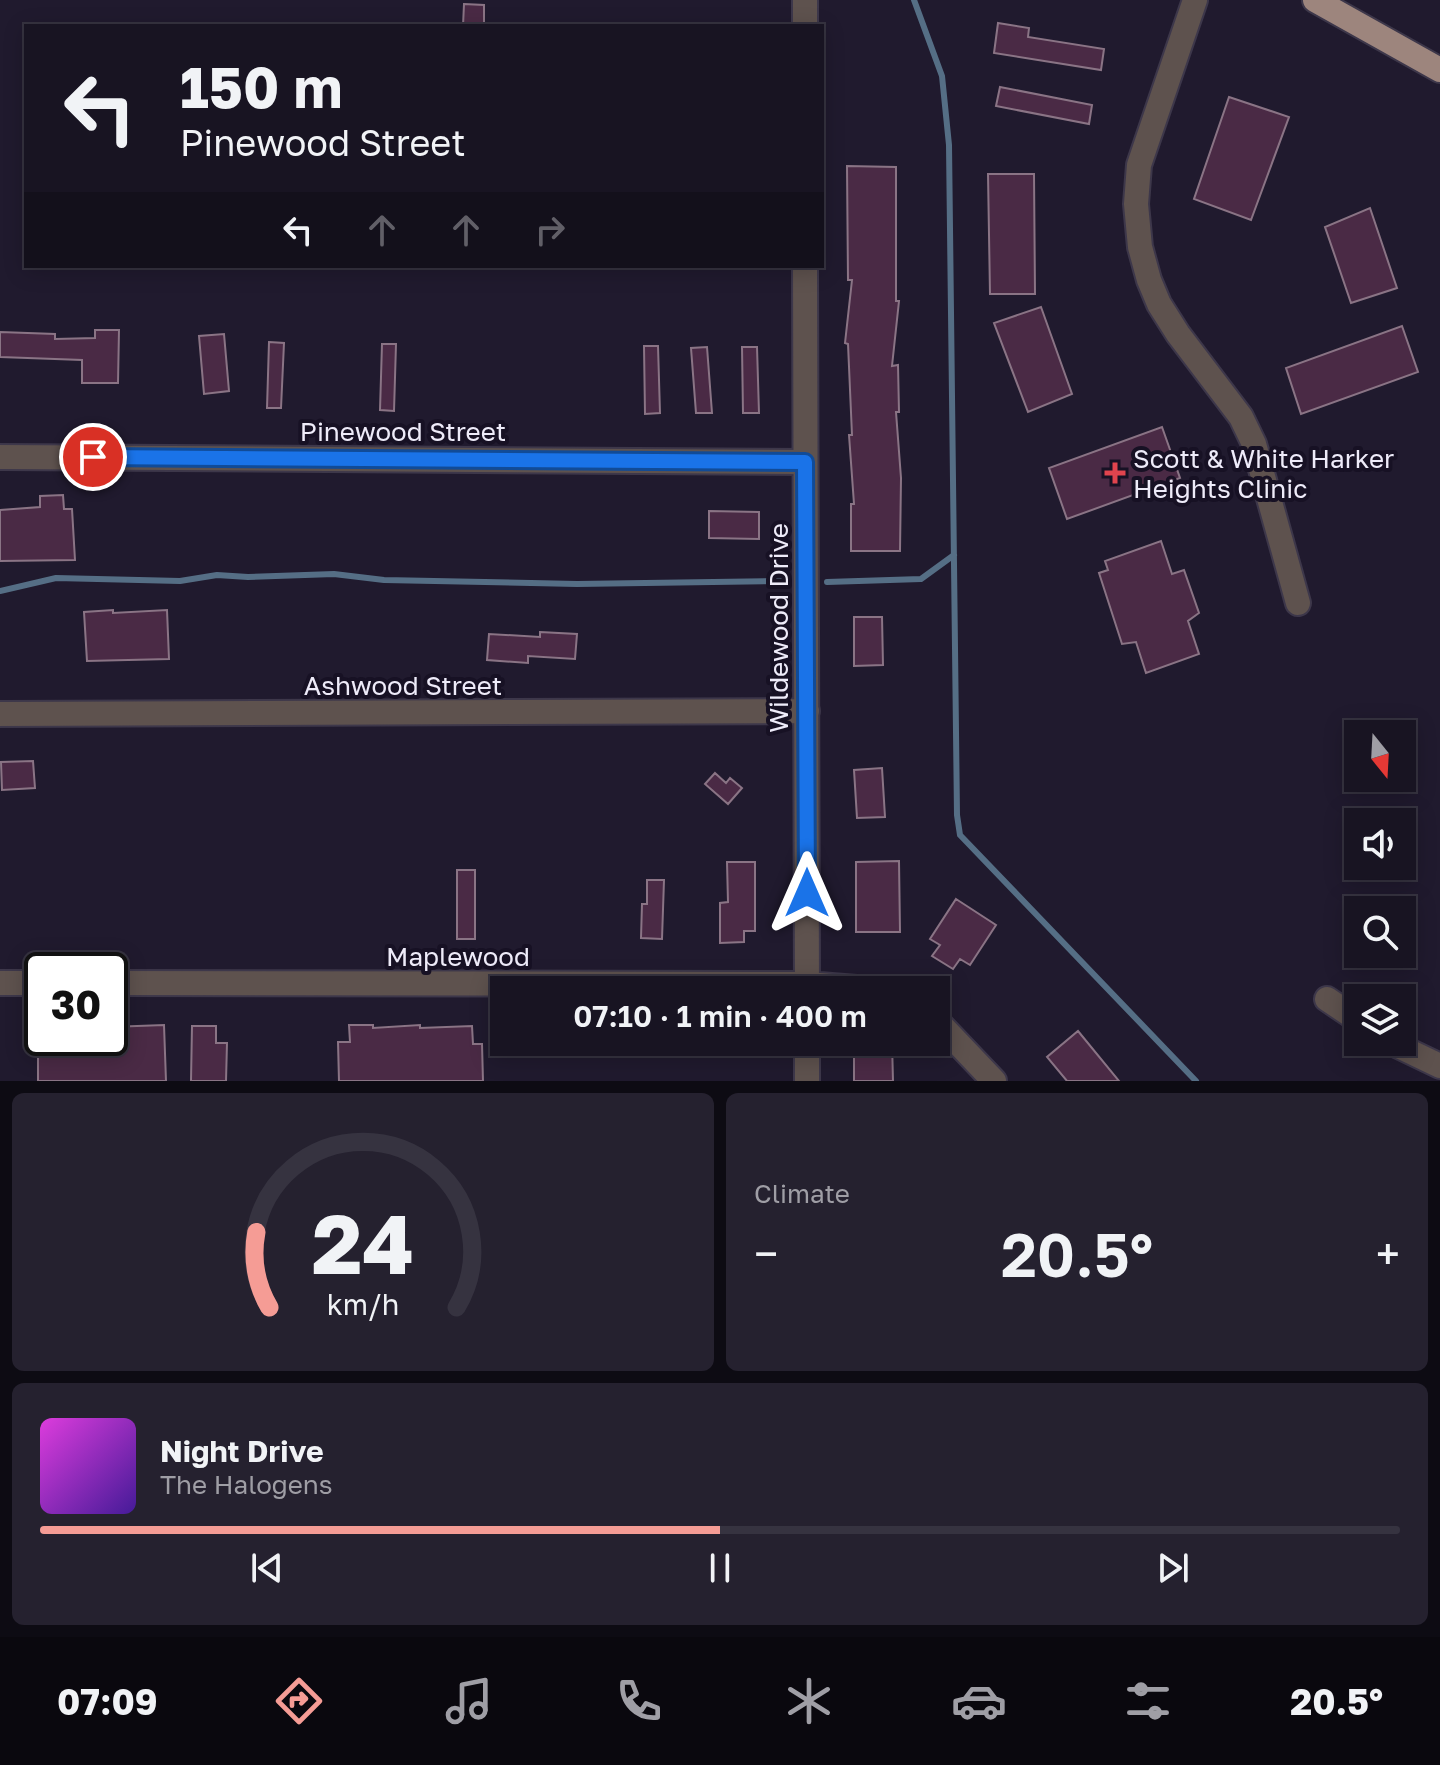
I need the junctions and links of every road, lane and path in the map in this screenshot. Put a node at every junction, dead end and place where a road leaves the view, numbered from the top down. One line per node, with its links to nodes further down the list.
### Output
1 (805, 0): 4 (street)
2 (1195, 0): 9 (street)
3 (1315, 0): 5 (main road)
4 (805, 24)
5 (1440, 70)
6 (805, 268): 8 (street, Wildewood Drive)
7 (0, 457): 8 (street, Pinewood Street)
8 (805, 462): 10 (street, Wildewood Drive)
9 (1298, 603)
10 (807, 711): 11 (street, Ashwood Street); 12 (street, Wildewood Drive)
11 (0, 714)
12 (807, 976)
13 (0, 983): 14 (street)
14 (24, 983)
15 (128, 983): 16 (street, Maplewood)
16 (490, 985)
17 (1327, 999): 18 (street)
18 (1344, 1011)
19 (950, 1035): 24 (street)
20 (1416, 1054): 22 (street)
21 (807, 1056): 23 (street)
22 (1440, 1066)
23 (807, 1081)
24 (994, 1081)

